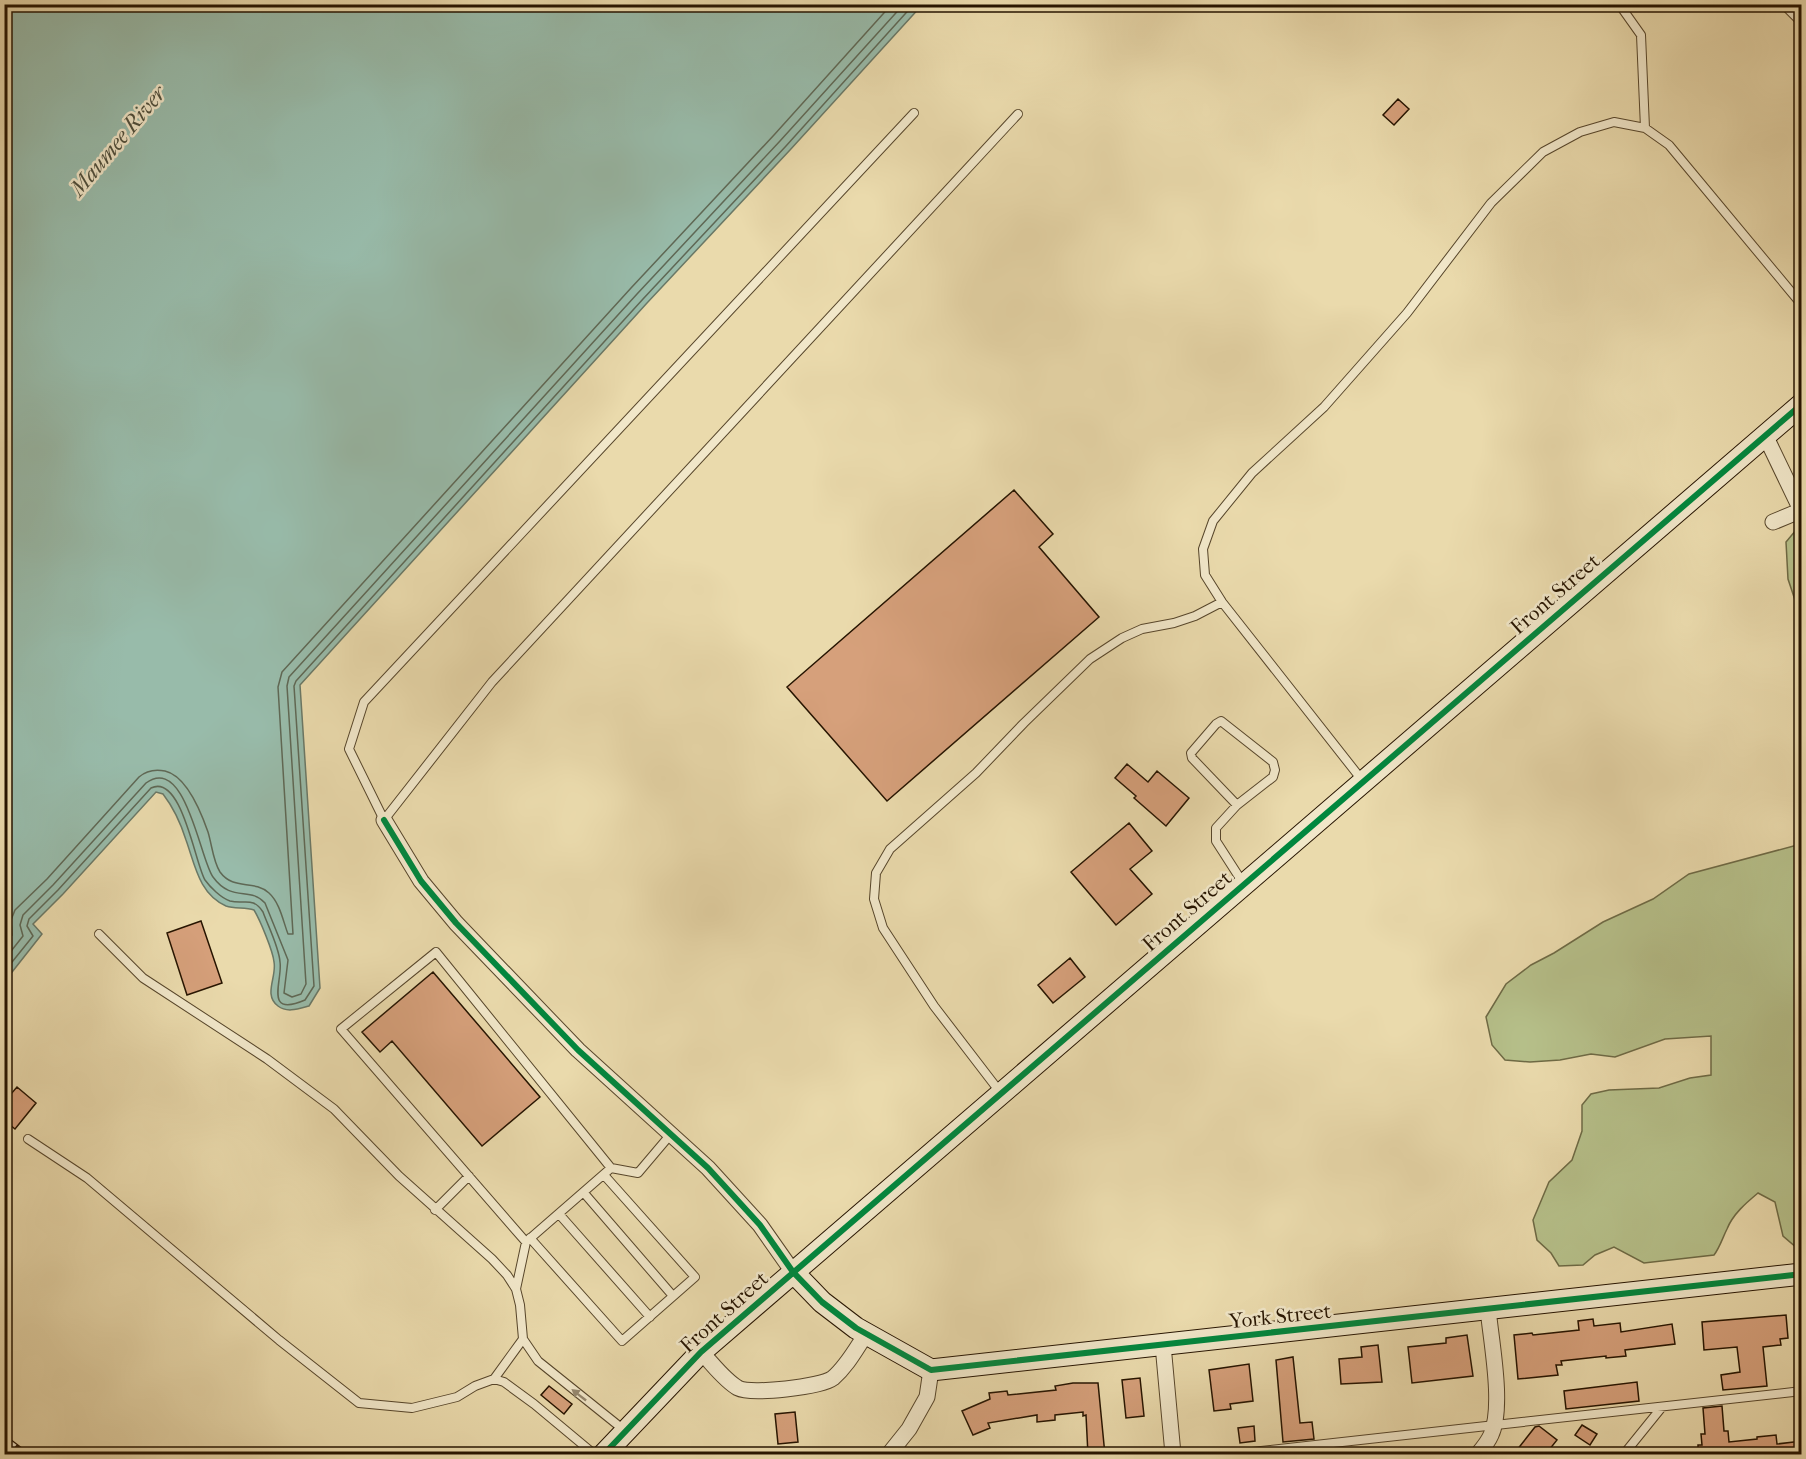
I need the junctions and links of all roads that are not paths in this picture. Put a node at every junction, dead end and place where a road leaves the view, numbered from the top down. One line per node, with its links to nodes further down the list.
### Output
1 (1619, 4): 6 (lane)
2 (1783, 4): 3 (lane)
3 (1802, 22)
4 (914, 113): 15 (lane)
5 (1018, 114): 15 (lane)
6 (1645, 128): 7 (lane); 12 (lane)
7 (1802, 305)
8 (1802, 404): 9 (street, Front Street)
9 (1765, 435): 10 (street); 13 (street, Front Street)
10 (1801, 510): 11 (street)
11 (1773, 522)
12 (1222, 602): 13 (lane); 18 (lane)
13 (1362, 781): 16 (street, Front Street)
14 (1238, 805): 14 (lane); 16 (lane)
15 (384, 820): 19 (street)
16 (1243, 884): 18 (street, Front Street)
17 (99, 934): 25 (lane)
18 (1000, 1094): 28 (street, Front Street)
19 (671, 1134): 21 (lane); 28 (street)
20 (28, 1139): 39 (lane)
21 (611, 1168): 22 (lane); 23 (lane)
22 (604, 1175): 24 (lane); 31 (lane)
23 (469, 1176): 25 (lane); 27 (lane)
24 (584, 1193): 26 (lane); 31 (lane)
25 (435, 1210): 30 (lane)
26 (559, 1214): 27 (lane); 33 (lane)
27 (528, 1240): 30 (lane); 33 (lane)
28 (793, 1272): 34 (street); 37 (street, Front Street)
29 (1802, 1274): 32 (street, York Street)
30 (516, 1289): 35 (lane)
31 (673, 1296): 33 (lane)
32 (1488, 1309): 36 (street, York Street); 42 (street)
33 (650, 1317)
34 (866, 1334): 37 (street); 38 (street)
35 (523, 1339): 39 (lane); 43 (lane, one-way to 35)
36 (1163, 1345): 38 (street, York Street); 48 (street)
37 (701, 1352): 43 (street, Front Street)
38 (931, 1370): 47 (street)
39 (494, 1379): 45 (lane)
40 (1802, 1391): 41 (lane)
41 (1662, 1407): 42 (lane); 52 (lane)
42 (1494, 1426): 44 (lane); 51 (street)
43 (625, 1431): 46 (street, Front Street)
44 (1336, 1443): 49 (lane); 50 (lane)
45 (594, 1455)
46 (604, 1455)
47 (889, 1455)
48 (1173, 1455)
49 (1234, 1455)
50 (1328, 1455)
51 (1479, 1455)
52 (1624, 1455)

